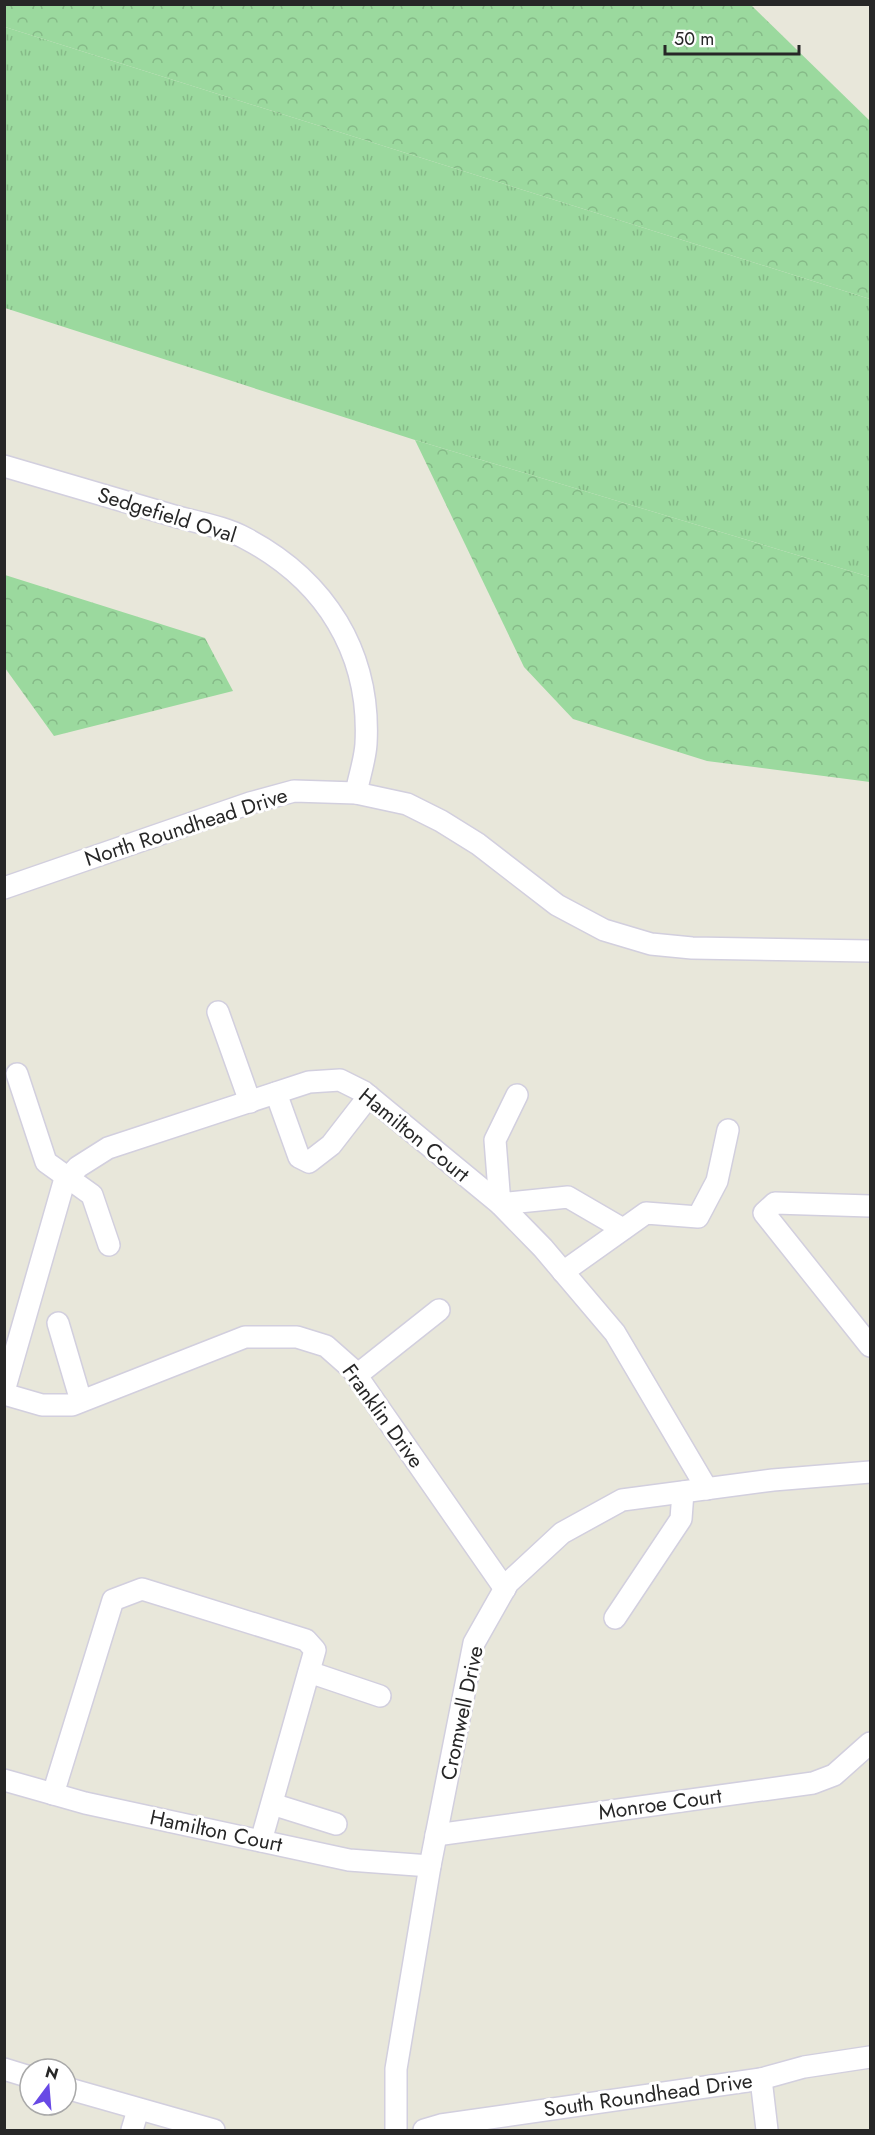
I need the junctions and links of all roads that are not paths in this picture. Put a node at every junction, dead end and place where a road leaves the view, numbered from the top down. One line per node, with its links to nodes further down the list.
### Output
1 (4, 466): 2 (street, Sedgefield Oval)
2 (356, 793): 3 (street, North Roundhead Drive); 4 (street, North Roundhead Drive)
3 (4, 888)
4 (870, 951)
5 (218, 1012): 10 (street)
6 (17, 1074): 12 (street)
7 (276, 1093): 9 (street, Hamilton Court); 9 (street); 10 (street, Hamilton Court)
8 (517, 1095): 13 (street)
9 (369, 1096): 13 (street, Hamilton Court)
10 (250, 1102): 12 (street, Hamilton Court)
11 (728, 1130): 15 (street)
12 (69, 1177): 16 (street); 22 (street, Hamilton Court)
13 (500, 1204): 15 (street); 17 (street, Hamilton Court)
14 (870, 1206): 20 (street)
15 (623, 1229): 17 (street)
16 (110, 1245)
17 (563, 1272): 25 (street, Hamilton Court)
18 (439, 1310): 21 (street)
19 (58, 1323): 23 (street)
20 (870, 1346)
21 (357, 1375): 23 (street, Franklin Drive); 27 (street, Franklin Drive)
22 (4, 1393): 23 (street, Franklin Drive)
23 (81, 1401)
24 (870, 1472): 25 (street, Cromwell Drive)
25 (707, 1489): 26 (street, Cromwell Drive)
26 (683, 1492): 27 (street, Cromwell Drive); 28 (street)
27 (505, 1589): 36 (street, Cromwell Drive)
28 (615, 1618)
29 (309, 1672): 30 (street); 33 (street); 34 (street)
30 (380, 1696)
31 (870, 1743): 36 (street, Monroe Court)
32 (4, 1780): 33 (street, Hamilton Court)
33 (53, 1794): 37 (street, Hamilton Court)
34 (272, 1804): 35 (street); 37 (street)
35 (336, 1824)
36 (436, 1835): 38 (street, Cromwell Drive)
37 (261, 1841): 38 (street, Hamilton Court)
38 (430, 1866): 45 (street, Cromwell Drive)
39 (870, 2057): 40 (street, South Roundhead Drive)
40 (761, 2079): 46 (street, South Roundhead Drive); 47 (street)
41 (78, 2092): 42 (street)
42 (138, 2110): 43 (street); 44 (street)
43 (132, 2130)
44 (214, 2130)
45 (396, 2130)
46 (424, 2130)
47 (767, 2130)

